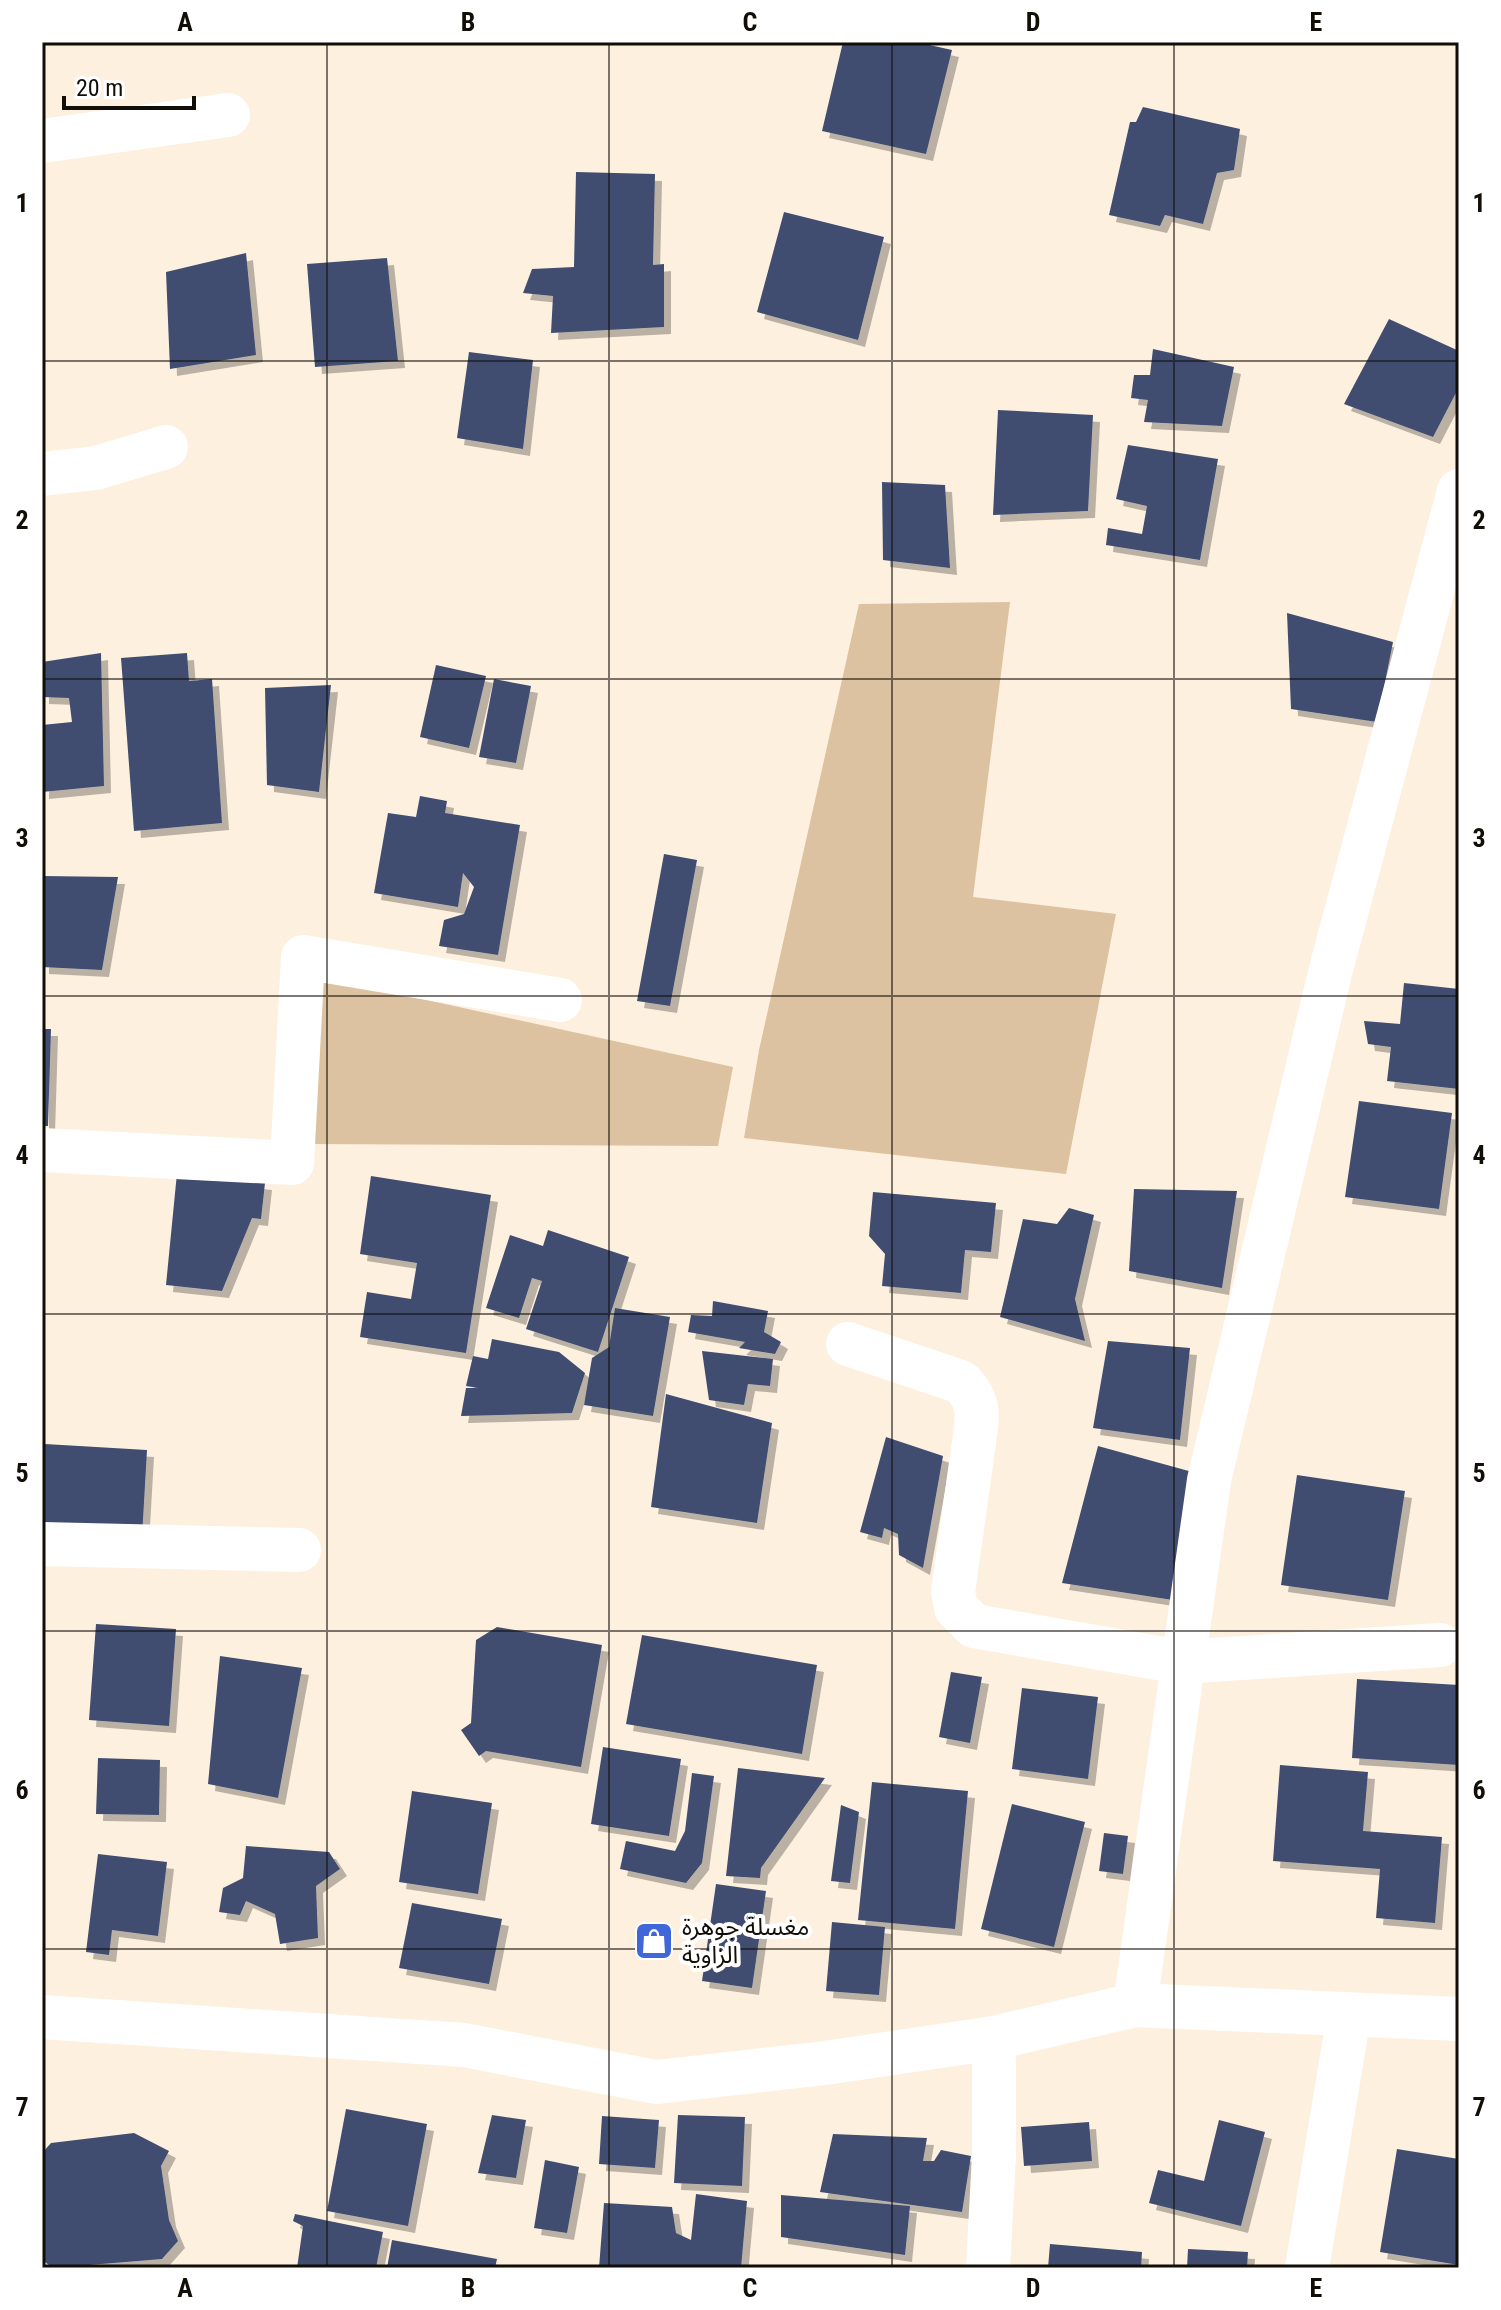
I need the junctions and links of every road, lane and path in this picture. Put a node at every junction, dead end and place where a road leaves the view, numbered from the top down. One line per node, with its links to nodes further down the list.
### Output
1 (228, 115): 2 (street)
2 (42, 141)
3 (166, 447): 4 (street)
4 (42, 474)
5 (1459, 491): 6 (street)
6 (1445, 594): 13 (street)
7 (560, 1000): 8 (street)
8 (42, 1150)
9 (848, 1344): 13 (street)
10 (42, 1544): 11 (street)
11 (299, 1550)
12 (1440, 1645): 13 (street)
13 (1181, 1662): 14 (street)
14 (1135, 2005): 15 (street); 18 (street)
15 (1349, 2015): 17 (street); 20 (street)
16 (42, 2017): 18 (street)
17 (1459, 2019)
18 (994, 2038): 19 (street)
19 (988, 2268)
20 (1307, 2268)

